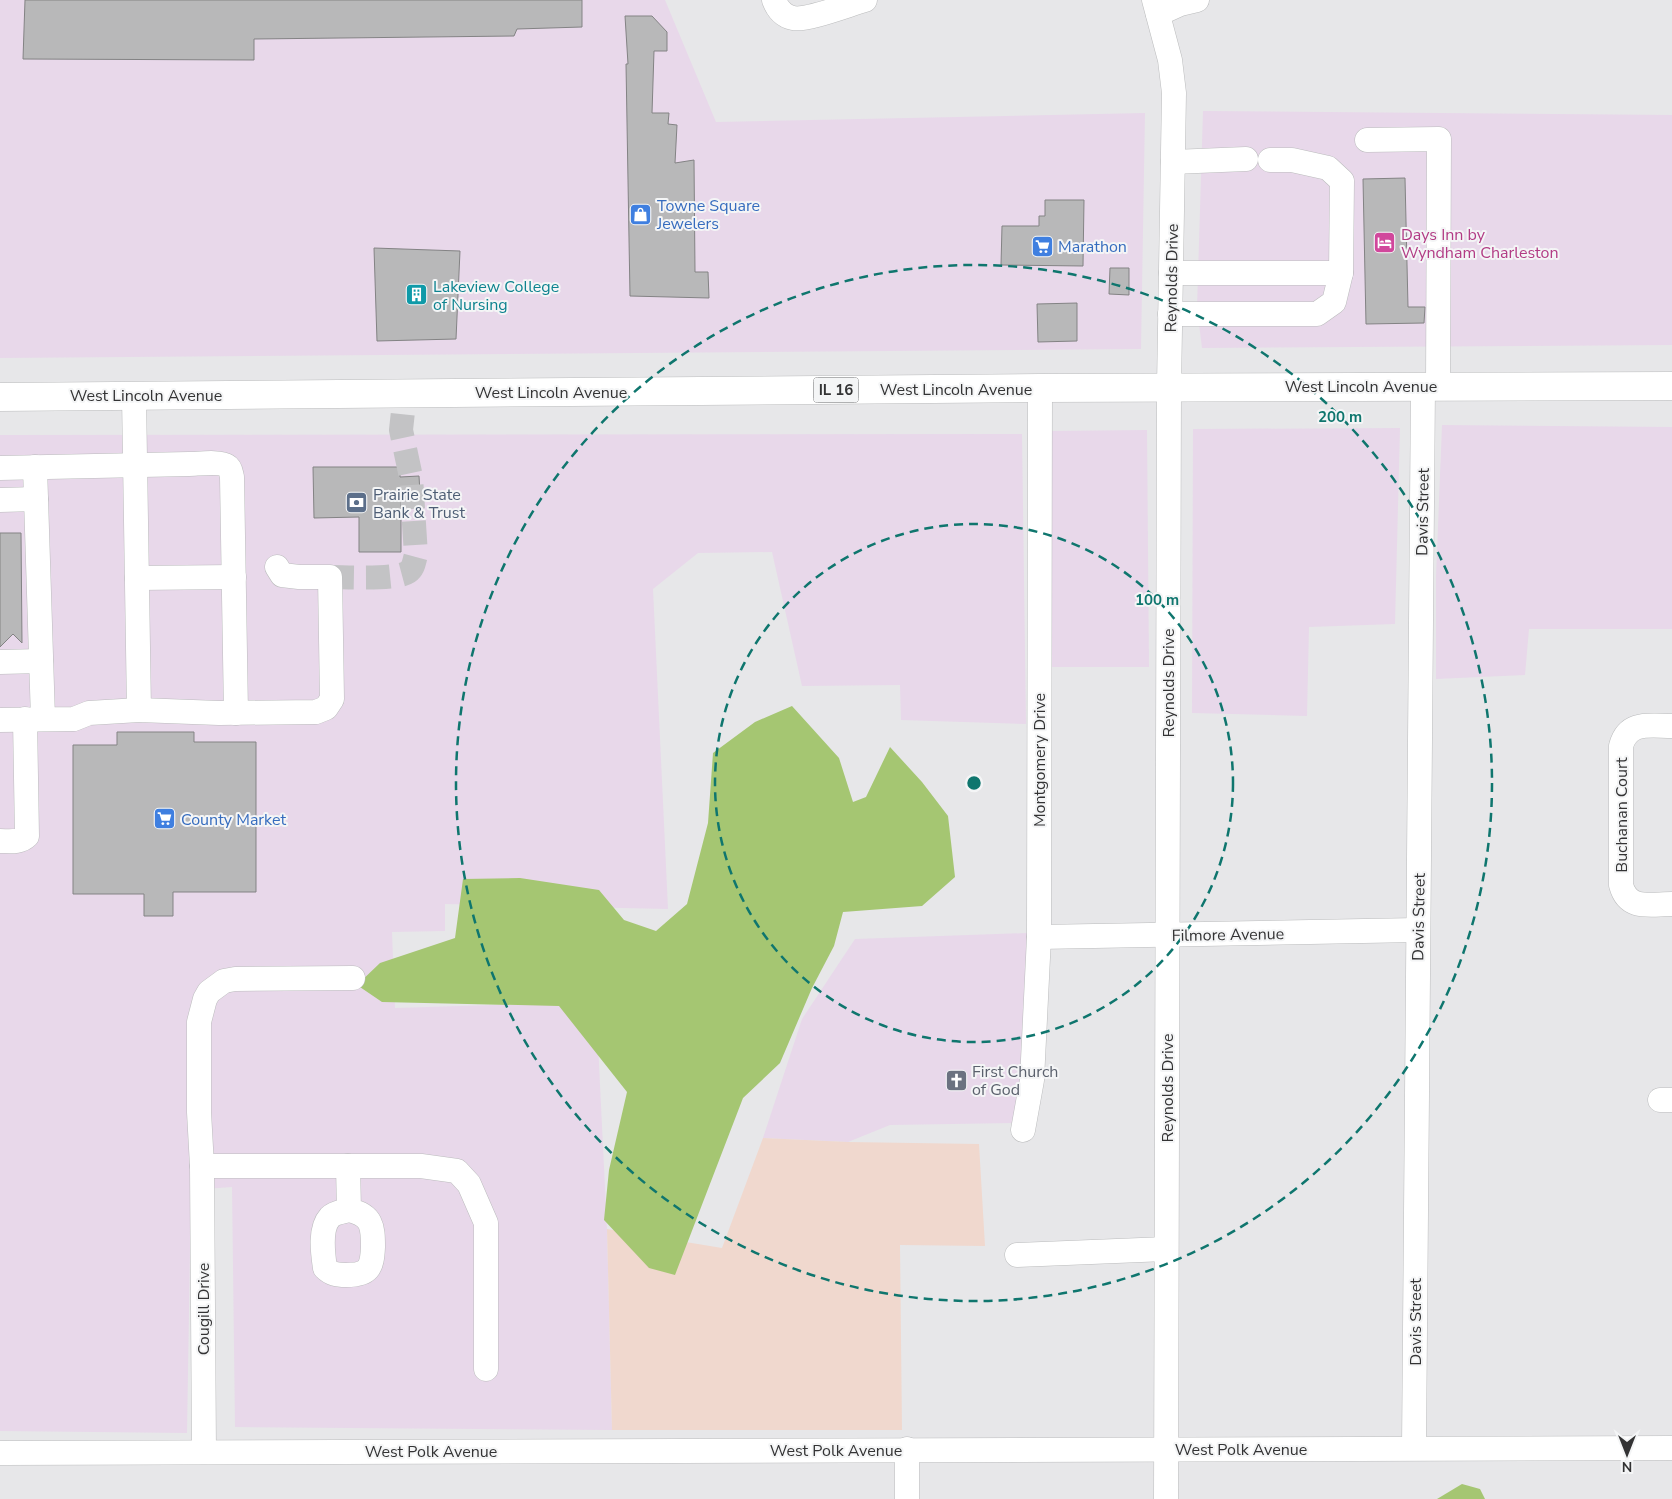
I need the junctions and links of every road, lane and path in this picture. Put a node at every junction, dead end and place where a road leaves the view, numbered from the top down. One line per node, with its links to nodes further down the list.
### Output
1 (774, 0): 2 (street)
2 (865, 0)
3 (1197, 0): 4 (street)
4 (1156, 7): 8 (street, Reynolds Drive)
5 (1367, 140): 12 (street, Davis Street)
6 (1246, 159): 8 (street)
7 (1270, 160): 10 (street)
8 (1172, 162): 9 (street, Reynolds Drive)
9 (1170, 273): 10 (street); 11 (street, Reynolds Drive)
10 (1341, 273): 11 (street)
11 (1170, 314): 15 (street, Reynolds Drive)
12 (1431, 386): 13 (main road, West Lincoln Avenue / IL 16); 15 (main road, West Lincoln Avenue / IL 16); 35 (street, Davis Street)
13 (1672, 386)
14 (1040, 388): 15 (main road, West Lincoln Avenue / IL 16); 16 (main road, West Lincoln Avenue / IL 16); 37 (street, Montgomery Drive)
15 (1169, 388): 36 (street, Reynolds Drive)
16 (134, 396): 17 (main road, West Lincoln Avenue / IL 16); 18 (street)
17 (0, 397)
18 (135, 465): 19 (street); 24 (street); 25 (street)
19 (35, 467): 20 (street); 21 (street)
20 (0, 468)
21 (36, 499): 22 (street); 26 (street)
22 (0, 500)
23 (277, 567): 29 (street)
24 (234, 577): 25 (street); 29 (street)
25 (137, 578): 28 (street)
26 (41, 661): 27 (street); 30 (street)
27 (0, 662)
28 (139, 710): 29 (street); 30 (street)
29 (236, 713)
30 (34, 719): 31 (street); 33 (street)
31 (0, 720)
32 (1672, 726): 34 (street, Buchanan Court)
33 (0, 841)
34 (1672, 904)
35 (1418, 930): 36 (street, Filmore Avenue); 46 (street, Davis Street)
36 (1168, 935): 37 (street, Filmore Avenue); 43 (street, Reynolds Drive)
37 (1039, 937): 39 (street, Montgomery Drive)
38 (354, 978): 40 (street, Cougill Drive)
39 (1023, 1130)
40 (202, 1166): 41 (street); 50 (street, Cougill Drive)
41 (348, 1166): 42 (street); 45 (street)
42 (349, 1210)
43 (1166, 1249): 44 (street); 49 (street, Reynolds Drive)
44 (1017, 1254)
45 (486, 1370)
46 (1414, 1448): 47 (street, West Polk Avenue); 49 (street, West Polk Avenue)
47 (1672, 1448)
48 (907, 1449): 49 (street, West Polk Avenue); 50 (street, West Polk Avenue); 52 (street)
49 (1166, 1449): 53 (street, Reynolds Drive)
50 (204, 1452): 51 (street, West Polk Avenue)
51 (0, 1453)
52 (907, 1499)
53 (1166, 1499)

